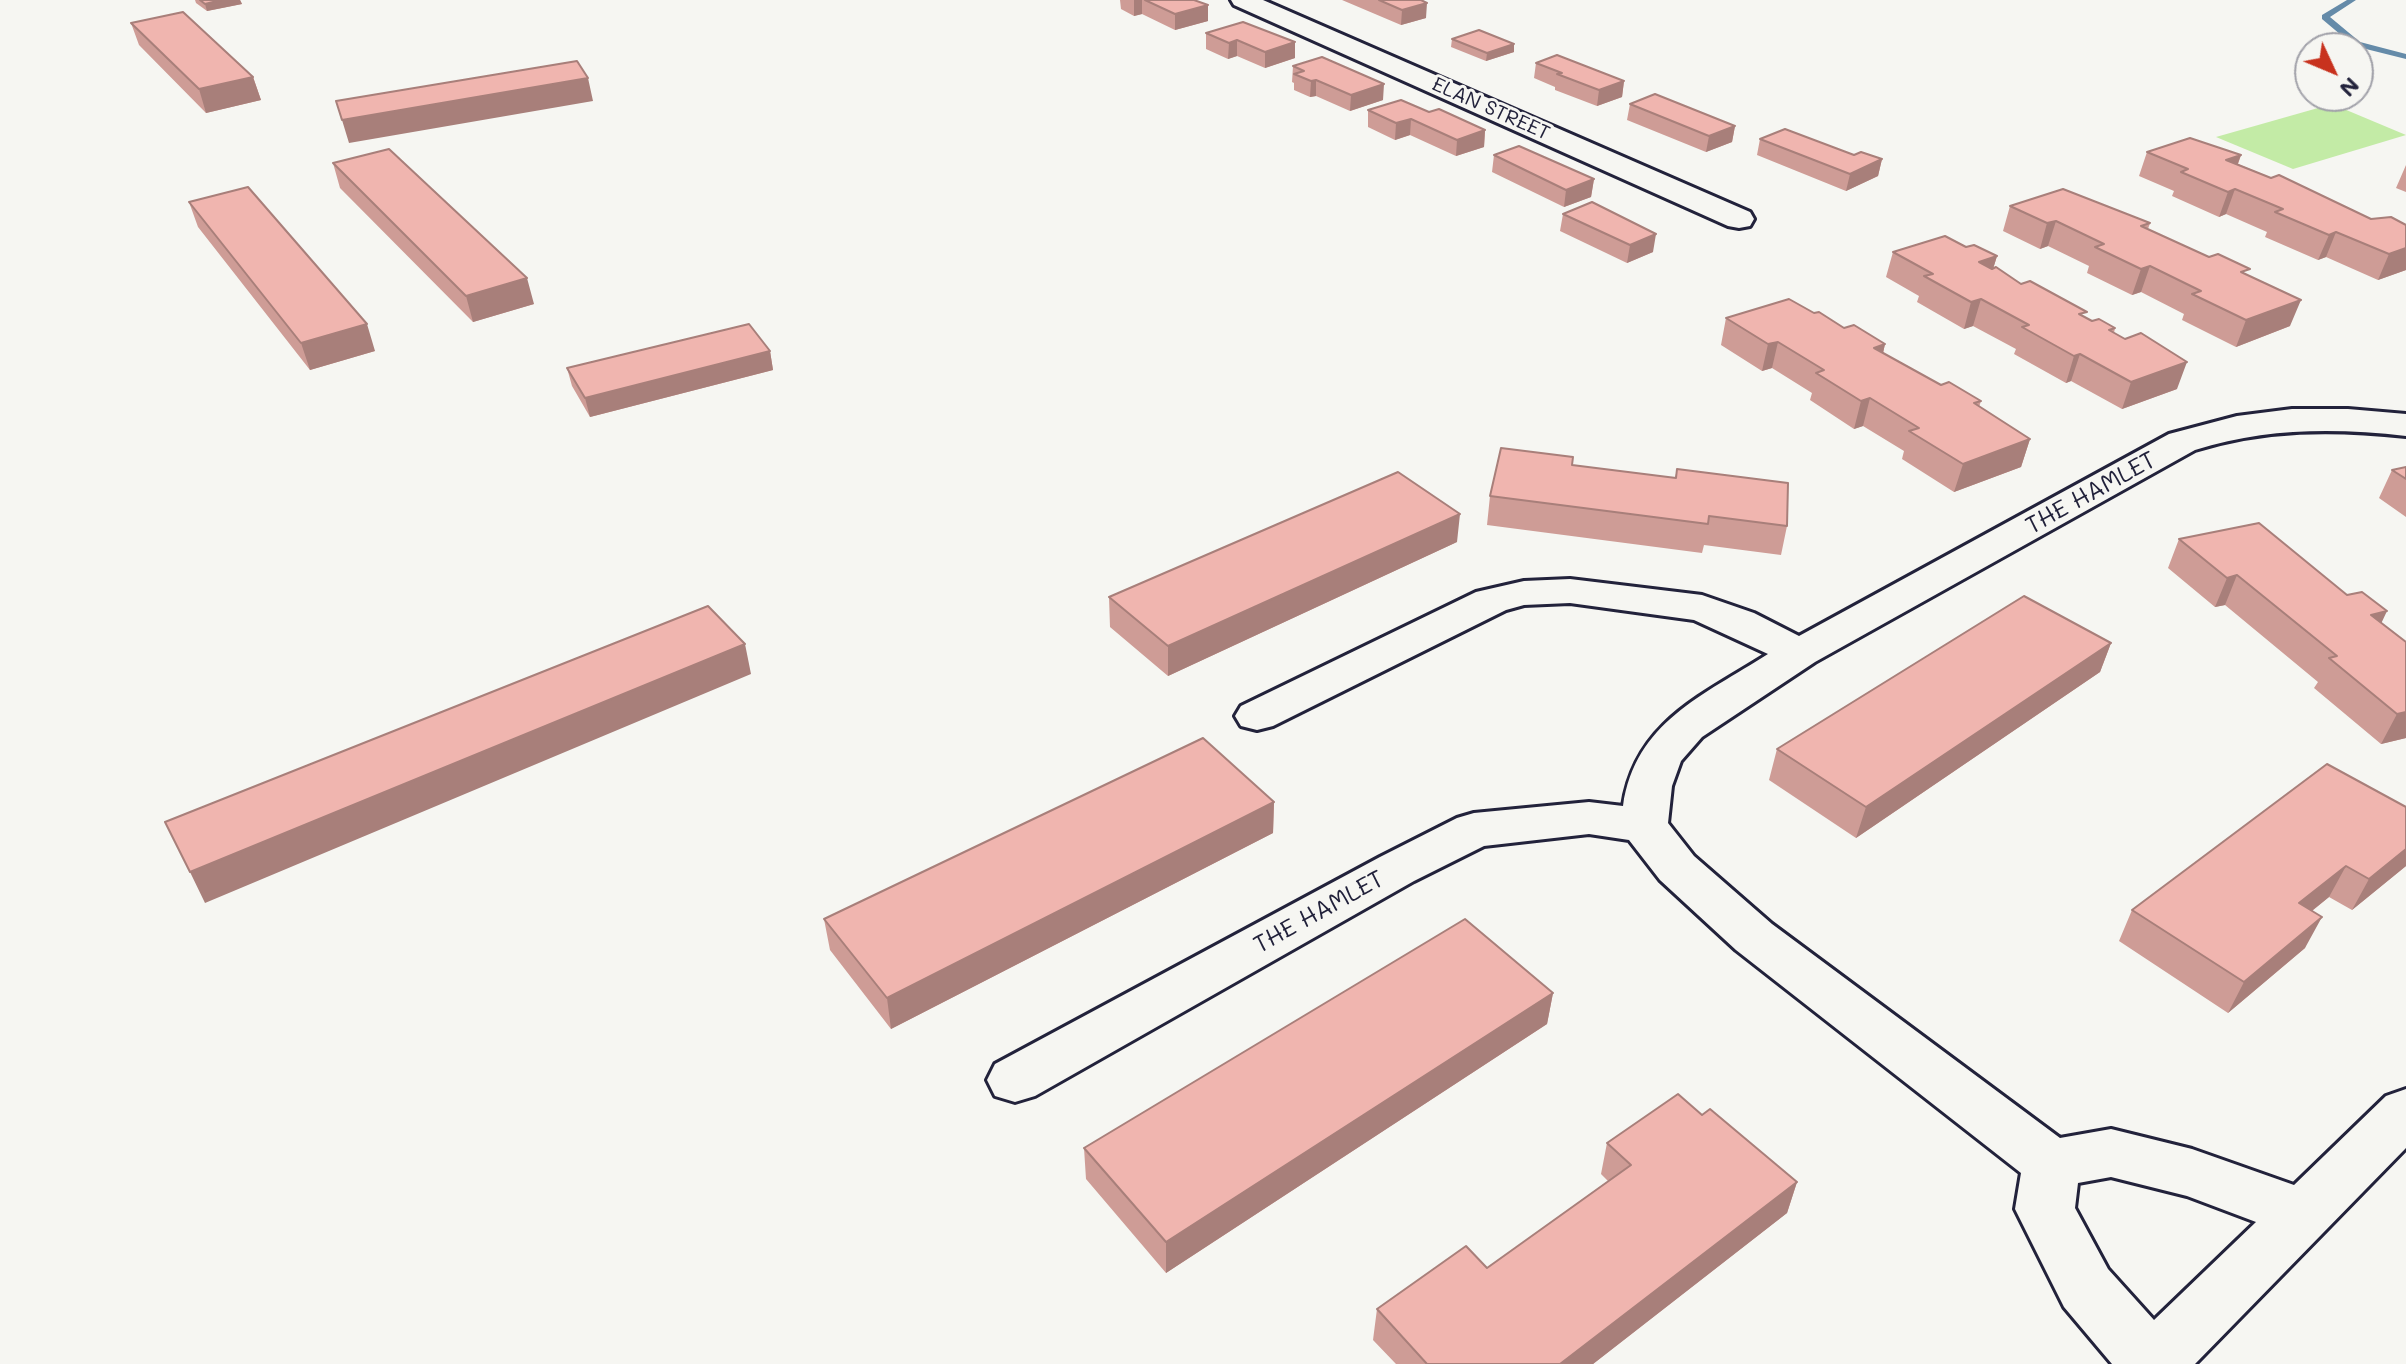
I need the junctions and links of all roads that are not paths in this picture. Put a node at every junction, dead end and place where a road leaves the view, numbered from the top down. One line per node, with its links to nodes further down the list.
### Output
1 (1243, 0): 2 (street, ELAN STREET)
2 (1739, 219)
3 (2406, 425): 4 (street, THE HAMLET)
4 (1800, 653): 5 (street); 6 (street, THE HAMLET)
5 (1257, 716)
6 (1644, 825): 7 (street, THE HAMLET); 9 (street)
7 (1015, 1080)
8 (2406, 1112): 10 (street)
9 (2051, 1164): 10 (street); 11 (street)
10 (2303, 1214): 11 (street)
11 (2152, 1364)

